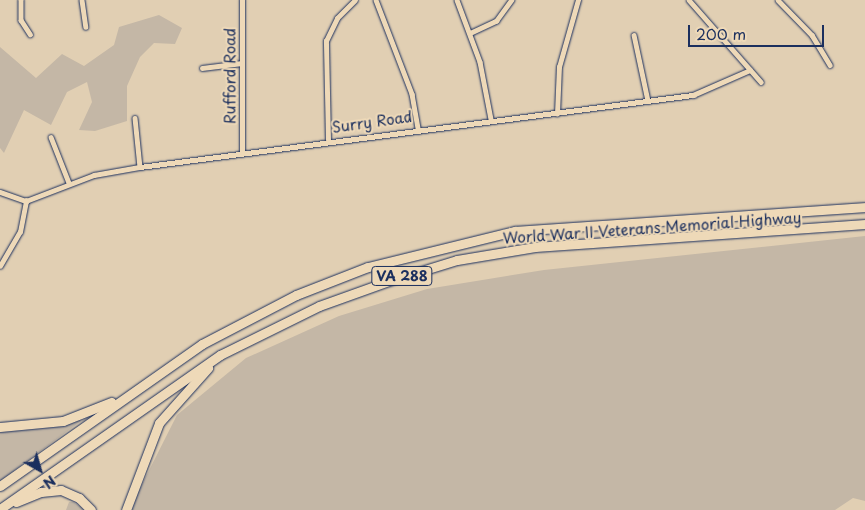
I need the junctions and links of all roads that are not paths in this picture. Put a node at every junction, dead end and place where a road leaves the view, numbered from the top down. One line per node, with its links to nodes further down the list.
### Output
1 (21, 0): 15 (street)
2 (82, 0): 13 (street)
3 (242, 0): 17 (street, Rufford Road)
4 (355, 0): 28 (street)
5 (376, 0): 26 (street)
6 (457, 0): 14 (street)
7 (511, 0): 14 (street)
8 (578, 0): 23 (street)
9 (689, 0): 12 (street)
10 (698, 0): 12 (street)
11 (778, 0): 18 (street)
12 (692, 5): 20 (street)
13 (86, 27)
14 (470, 33): 25 (street)
15 (30, 34)
16 (634, 34): 22 (street)
17 (242, 63): 19 (street); 29 (street, Rufford Road)
18 (830, 65)
19 (202, 68)
20 (750, 70): 21 (street); 22 (street, Surry Road)
21 (761, 82)
22 (648, 101): 23 (street, Surry Road)
23 (557, 114): 25 (street, Surry Road)
24 (135, 118): 30 (street)
25 (491, 119): 26 (street, Surry Road)
26 (418, 127): 28 (street, Surry Road)
27 (51, 136): 31 (street)
28 (328, 140): 29 (street, Surry Road)
29 (242, 153): 30 (street, Surry Road)
30 (140, 167): 31 (street, Surry Road)
31 (69, 183): 33 (street, Surry Road)
32 (0, 192): 33 (street)
33 (26, 201): 36 (street)
34 (865, 207): 38 (highway, World War II Veterans Memorial Highway / VA 288)
35 (865, 224): 37 (highway, World War II Veterans Memorial Highway / VA 288)
36 (0, 266)
37 (220, 355): 41 (highway, World War II Veterans Memorial Highway / VA 288); 43 (highway)
38 (134, 391): 39 (highway); 40 (highway, World War II Veterans Memorial Highway / VA 288)
39 (0, 427)
40 (0, 486)
41 (0, 510): 42 (highway)
42 (91, 510)
43 (126, 510)

